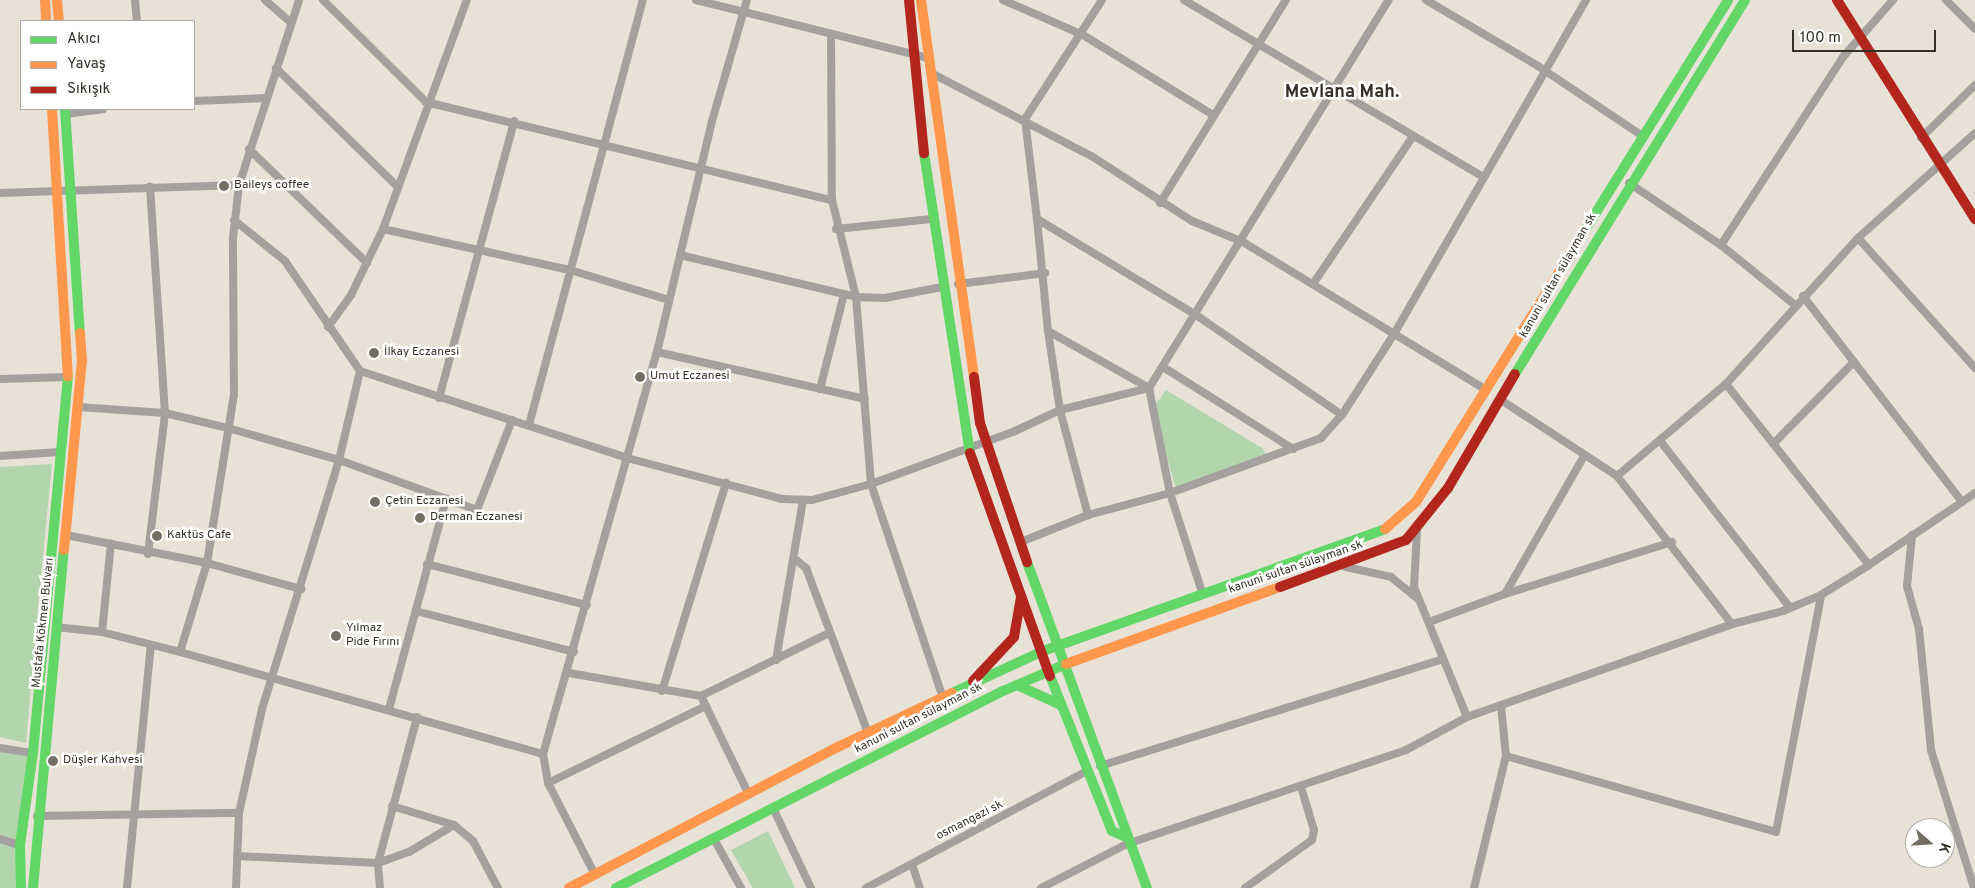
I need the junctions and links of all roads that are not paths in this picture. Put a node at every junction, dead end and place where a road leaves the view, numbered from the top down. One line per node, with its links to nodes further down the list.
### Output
1 (45, 0): 26 (main road)
2 (57, 0): 27 (main road)
3 (135, 0): 28 (street)
4 (265, 0): 29 (street)
5 (299, 0): 29 (street)
6 (323, 0): 44 (street)
7 (467, 0): 44 (street)
8 (643, 0): 55 (street)
9 (696, 0): 25 (street)
10 (747, 0): 25 (street)
11 (909, 0): 35 (main road)
12 (921, 0): 36 (main road)
13 (1003, 0): 32 (street)
14 (1102, 0): 32 (street)
15 (1184, 0): 34 (street)
16 (1286, 0): 34 (street)
17 (1389, 0): 41 (street)
18 (1426, 0): 38 (street)
19 (1586, 0): 38 (street)
20 (1728, 0): 52 (main road)
21 (1745, 0): 60 (main road, kanuni sultan sülayman sk)
22 (1838, 0): 33 (main road)
23 (1893, 0): 33 (street)
24 (1946, 0): 30 (street)
25 (744, 12): 31 (street); 58 (street)
26 (46, 20)
27 (59, 20)
28 (137, 20)
29 (290, 22): 37 (street)
30 (1975, 29)
31 (831, 35): 35 (street); 67 (street)
32 (1084, 35): 48 (street); 49 (street)
33 (1861, 37): 54 (main road); 77 (street)
34 (1257, 43): 41 (street); 48 (street)
35 (915, 54): 36 (street); 69 (main road)
36 (928, 58): 39 (main road)
37 (276, 68): 42 (street); 63 (street)
38 (1544, 71): 52 (street); 59 (street)
39 (931, 74): 49 (street); 83 (main road)
40 (1975, 85): 54 (street)
41 (1336, 90): 53 (street); 76 (street)
42 (267, 98): 43 (street); 56 (street)
43 (195, 101)
44 (426, 102): 50 (street); 63 (street)
45 (52, 110): 65 (main road, Mustafa Kökmen Bulvarı)
46 (84, 110): 47 (street)
47 (65, 111): 64 (main road, Mustafa Kökmen Bulvarı)
48 (1213, 115): 68 (street)
49 (1025, 119): 68 (street); 70 (street)
50 (514, 121): 55 (street); 78 (street)
51 (1975, 133): 57 (street)
52 (1640, 135): 104 (main road)
53 (1412, 138): 59 (street); 84 (street)
54 (1921, 138): 57 (main road)
55 (606, 143): 58 (street); 81 (street)
56 (249, 149): 61 (street); 80 (street)
57 (1937, 163): 71 (main road); 75 (street)
58 (701, 168): 67 (street); 79 (street)
59 (1483, 177): 94 (street)
60 (1629, 183): 77 (street); 108 (main road, kanuni sultan sülayman sk)
61 (239, 185): 62 (street); 72 (street)
62 (150, 186): 64 (street); 111 (street)
63 (397, 186): 73 (street)
64 (71, 191): 65 (street); 109 (main road, Mustafa Kökmen Bulvarı)
65 (57, 192): 66 (street); 100 (main road, Mustafa Kökmen Bulvarı)
66 (0, 193)
67 (832, 200): 74 (street)
68 (1160, 202): 76 (street)
69 (931, 219): 74 (street); 85 (main road)
70 (1037, 219): 82 (street); 91 (street)
71 (1975, 219)
72 (234, 220): 92 (street); 115 (street)
73 (382, 229): 78 (street); 80 (street)
74 (836, 229): 88 (street)
75 (1858, 238): 87 (street); 98 (street)
76 (1243, 242): 84 (street); 91 (street)
77 (1721, 245): 90 (street)
78 (481, 249): 81 (street); 106 (street)
79 (680, 255): 86 (street); 89 (street)
80 (368, 263): 92 (street)
81 (570, 270): 89 (street); 114 (street)
82 (1045, 273): 83 (street); 93 (street)
83 (958, 284): 116 (main road)
84 (1313, 284): 94 (street)
85 (942, 287): 88 (street); 119 (main road)
86 (844, 294): 88 (street); 105 (street)
87 (1803, 296): 90 (street); 96 (street)
88 (856, 297): 107 (street)
89 (669, 300): 95 (street)
90 (1796, 306): 102 (street)
91 (1196, 315): 97 (street); 112 (street)
92 (328, 327): 99 (street)
93 (1048, 331): 103 (street); 110 (street)
94 (1394, 334): 104 (street); 112 (street)
95 (657, 352): 105 (street); 124 (street)
96 (1854, 362): 118 (street); 133 (street)
97 (1163, 368): 103 (street); 120 (street)
98 (1975, 368)
99 (360, 371): 106 (street); 125 (street)
100 (68, 377): 101 (street); 121 (main road, Mustafa Kökmen Bulvarı)
101 (0, 379)
102 (1726, 384): 117 (street); 118 (street)
103 (1149, 388): 110 (street); 129 (street)
104 (1483, 388): 149 (main road)
105 (820, 389): 107 (street)
106 (439, 398): 113 (street)
107 (864, 399): 128 (street)
108 (1501, 400): 123 (street); 135 (main road, kanuni sultan sülayman sk)
109 (78, 408): 111 (street); 136 (main road, Mustafa Kökmen Bulvarı)
110 (1060, 410): 116 (street); 134 (street)
111 (165, 413): 115 (street); 141 (street)
112 (1342, 415): 120 (street)
113 (512, 420): 114 (street); 131 (street)
114 (529, 426): 124 (street)
115 (228, 428): 125 (street); 143 (street)
116 (986, 439): 119 (street); 138 (main road)
117 (1661, 442): 126 (street); 154 (street)
118 (1773, 444): 145 (street)
119 (966, 446): 128 (street); 147 (main road)
120 (1293, 448): 129 (street)
121 (60, 452): 122 (street); 185 (main road, Mustafa Kökmen Bulvarı)
122 (0, 456)
123 (1584, 456): 126 (street); 150 (street)
124 (628, 458): 127 (street); 153 (street)
125 (339, 460): 131 (street); 148 (street)
126 (1617, 476): 139 (street)
127 (726, 483): 132 (street); 174 (street)
128 (871, 484): 132 (street); 176 (street)
129 (1170, 493): 134 (street); 149 (street)
130 (1975, 493): 133 (street)
131 (446, 499): 144 (street)
132 (803, 501): 142 (street)
133 (1962, 502): 137 (street)
134 (1088, 515): 138 (street)
135 (1417, 530): 146 (main road, kanuni sultan sülayman sk); 152 (street)
136 (66, 535): 140 (street); 158 (main road, Mustafa Kökmen Bulvarı)
137 (1912, 535): 145 (street); 224 (street)
138 (1023, 541): 162 (main road)
139 (1672, 542): 150 (street); 157 (street)
140 (111, 543): 141 (street); 159 (street)
141 (148, 554): 143 (street)
142 (794, 558): 160 (street); 167 (street)
143 (206, 563): 148 (street); 164 (street)
144 (427, 564): 153 (street); 155 (street)
145 (1869, 565): 151 (street)
146 (1343, 566): 152 (street); 168 (main road, kanuni sultan sülayman sk)
147 (1019, 580): 163 (main road); 173 (main road)
148 (301, 589): 171 (street)
149 (1202, 592): 162 (main road)
150 (1505, 594): 156 (street)
151 (1821, 595): 154 (street); 187 (street)
152 (1420, 600): 156 (street)
153 (587, 605): 165 (street)
154 (1790, 608): 157 (street)
155 (416, 611): 165 (street); 180 (street)
156 (1429, 622): 166 (street)
157 (1732, 624): 179 (street)
158 (56, 627): 159 (street); 197 (main road, Mustafa Kökmen Bulvarı)
159 (102, 632): 161 (street)
160 (829, 633): 167 (street); 183 (street)
161 (151, 645): 164 (street); 195 (street)
162 (1056, 646): 163 (main road); 168 (main road)
163 (1043, 651): 170 (main road); 173 (main road)
164 (180, 652): 171 (street)
165 (574, 652): 169 (street)
166 (1443, 659): 182 (street); 188 (street)
167 (776, 660): 175 (street)
168 (1062, 667): 170 (main road, kanuni sultan sülayman sk); 188 (main road)
169 (569, 673): 174 (street); 186 (street)
170 (1049, 673): 172 (main road, kanuni sultan sülayman sk); 177 (main road)
171 (272, 676): 180 (street); 196 (street)
172 (1017, 685): 177 (main road); 194 (main road, kanuni sultan sülayman sk)
173 (965, 688): 176 (main road)
174 (662, 691): 175 (street)
175 (700, 696): 178 (street)
176 (943, 698): 183 (main road)
177 (1061, 705): 189 (main road)
178 (706, 706): 190 (street); 192 (street)
179 (1501, 706): 182 (street); 187 (street)
180 (389, 709): 181 (street)
181 (418, 717): 186 (street); 193 (street)
182 (1467, 717): 191 (street)
183 (868, 733): 192 (main road)
184 (0, 748): 185 (street)
185 (33, 753): 202 (main road, Mustafa Kökmen Bulvarı)
186 (543, 754): 190 (street)
187 (1506, 756): 223 (street)
188 (1100, 766): 201 (main road)
189 (1085, 772): 201 (main road); 205 (street, osmangazi sk)
190 (548, 783): 206 (street)
191 (1301, 787): 201 (street); 222 (street)
192 (749, 795): 206 (main road)
193 (392, 806): 198 (street); 204 (street)
194 (773, 808): 200 (main road, kanuni sultan sülayman sk); 217 (street)
195 (136, 813): 196 (street); 197 (street); 210 (street)
196 (238, 813): 203 (street)
197 (37, 816): 209 (main road, Mustafa Kökmen Bulvarı)
198 (454, 825): 204 (street); 213 (street)
199 (0, 839): 202 (street)
200 (714, 839): 207 (main road, kanuni sultan sülayman sk); 216 (street)
201 (1125, 840): 220 (street); 221 (main road)
202 (20, 845): 208 (main road, Mustafa Kökmen Bulvarı)
203 (237, 856): 204 (street); 211 (street)
204 (378, 863): 212 (street)
205 (912, 864): 218 (street, osmangazi sk); 219 (street)
206 (595, 875): 214 (main road)
207 (629, 885): 215 (main road, kanuni sultan sülayman sk)
208 (21, 888)
209 (33, 888)
210 (127, 888)
211 (236, 888)
212 (380, 888)
213 (498, 888)
214 (569, 888)
215 (616, 888)
216 (741, 888)
217 (811, 888)
218 (866, 888)
219 (920, 888)
220 (1041, 888)
221 (1147, 888)
222 (1245, 888)
223 (1474, 888)
224 (1974, 888)

